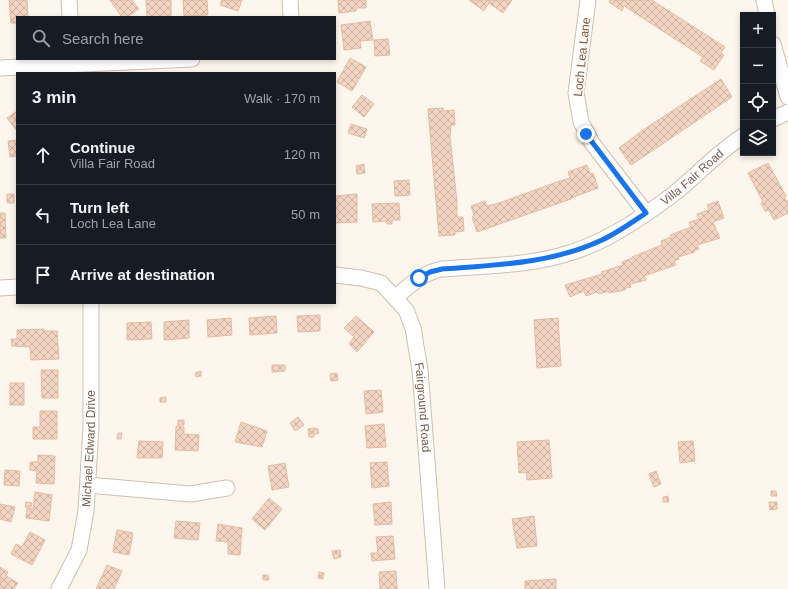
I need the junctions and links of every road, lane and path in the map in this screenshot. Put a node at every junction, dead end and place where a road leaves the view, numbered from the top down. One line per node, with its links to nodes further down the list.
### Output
1 (69, 0): 6 (street)
2 (290, 0): 7 (street)
3 (588, 0): 16 (street, Loch Lea Lane)
4 (764, 0): 5 (street)
5 (766, 12)
6 (70, 16)
7 (291, 16)
8 (774, 48): 12 (street)
9 (175, 60): 10 (street)
10 (74, 66): 11 (street)
11 (0, 68)
12 (788, 97)
13 (788, 112): 14 (street)
14 (776, 118)
15 (740, 138): 16 (street, Villa Fair Road)
16 (646, 213): 20 (street, Villa Fair Road)
17 (336, 275): 20 (street, Fairground Road)
18 (16, 287): 19 (street)
19 (0, 288)
20 (395, 298): 25 (street, Fairground Road)
21 (90, 304): 22 (street, Michael Edward Drive)
22 (88, 485): 23 (street); 24 (street, Michael Edward Drive)
23 (227, 488)
24 (59, 589)
25 (437, 589)

